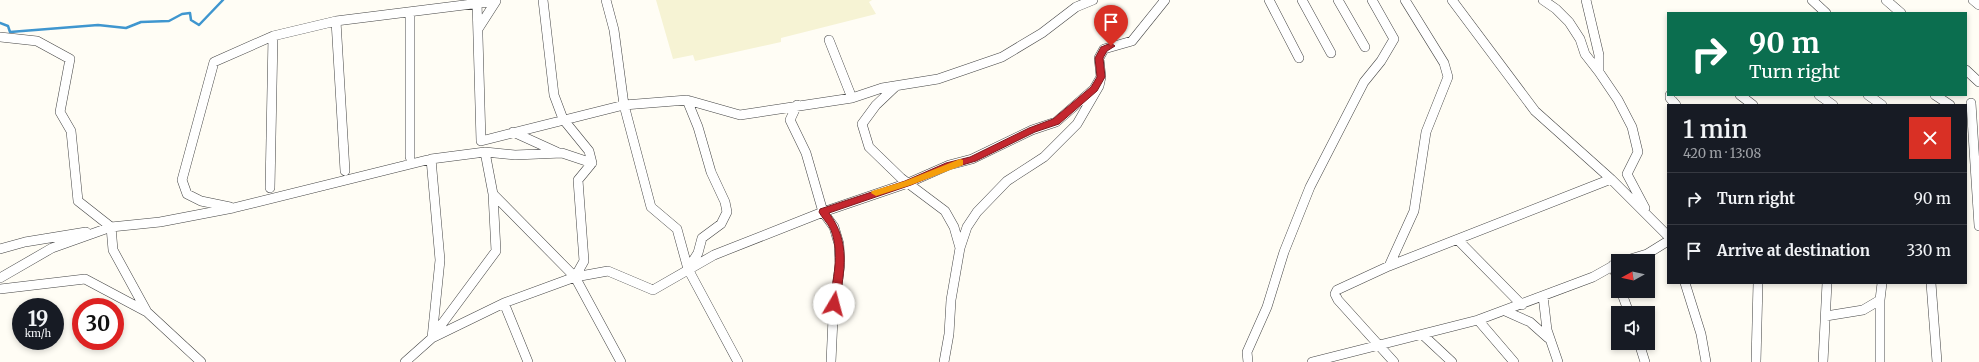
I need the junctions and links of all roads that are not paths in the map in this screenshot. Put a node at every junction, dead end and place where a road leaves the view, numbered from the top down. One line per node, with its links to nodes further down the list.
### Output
1 (543, 0): 47 (street)
2 (606, 0): 45 (street)
3 (1093, 0): 33 (street)
4 (1165, 0): 31 (street)
5 (1270, 0): 28 (street)
6 (1302, 0): 27 (street)
7 (1338, 0): 26 (street)
8 (1372, 0): 102 (street)
9 (1405, 0): 70 (street)
10 (1452, 0): 55 (street)
11 (1543, 0): 30 (street)
12 (1586, 0): 30 (street)
13 (1812, 0): 19 (street)
14 (1886, 0): 20 (street)
15 (1972, 0): 17 (street)
16 (477, 2): 18 (street); 22 (street); 22 (street)
17 (1979, 5)
18 (410, 12): 21 (street); 51 (street)
19 (1825, 12)
20 (1899, 12)
21 (336, 21): 23 (street); 54 (street)
22 (478, 29): 48 (street)
23 (273, 36): 57 (street); 59 (street)
24 (0, 37): 63 (street)
25 (829, 40): 38 (street)
26 (1365, 47)
27 (1331, 53)
28 (1299, 58)
29 (1967, 71): 32 (street)
30 (1600, 74): 61 (street)
31 (1101, 77): 56 (street); 67 (street)
32 (1979, 82)
33 (898, 85): 38 (street); 56 (street)
34 (1741, 96): 41 (street)
35 (1820, 96): 42 (street)
36 (1869, 96): 43 (street)
37 (1936, 96): 44 (street)
38 (852, 98): 46 (street)
39 (687, 100): 45 (street); 46 (street); 72 (street)
40 (1972, 103): 62 (street)
41 (1752, 104)
42 (1832, 104)
43 (1881, 104)
44 (1948, 104)
45 (624, 105): 47 (street); 72 (street)
46 (797, 105): 60 (street)
47 (563, 118): 48 (street); 53 (street)
48 (513, 132): 50 (street)
49 (485, 152): 50 (street); 52 (street); 58 (street)
50 (562, 153): 53 (street)
51 (410, 157)
52 (431, 159): 59 (street); 90 (street)
53 (592, 163): 73 (street)
54 (345, 172)
55 (1612, 179): 61 (street); 65 (street)
56 (908, 183): 60 (street); 67 (street)
57 (270, 188)
58 (493, 194): 73 (street); 90 (street)
59 (233, 208): 63 (street)
60 (823, 212): 72 (street); 100 (street)
61 (1653, 222): 64 (street)
62 (1979, 226)
63 (111, 227): 68 (street); 74 (street); 86 (street)
64 (1667, 235)
65 (1458, 240): 70 (street); 84 (street)
66 (1667, 242): 69 (street)
67 (960, 248): 101 (street)
68 (0, 249)
69 (1647, 254)
70 (1389, 266): 92 (street)
71 (1611, 266): 81 (street)
72 (688, 269): 73 (street); 99 (street)
73 (574, 277): 83 (street); 98 (street)
74 (0, 278)
75 (1685, 284): 109 (street)
76 (1758, 284): 110 (street)
77 (1828, 284): 87 (street)
78 (1882, 284): 82 (street)
79 (1930, 284): 113 (street)
80 (0, 289): 86 (street)
81 (1543, 296): 84 (street); 91 (street)
82 (1880, 300): 87 (street); 112 (street)
83 (504, 303): 90 (street); 97 (street)
84 (1522, 305): 85 (street)
85 (1504, 311): 88 (street); 91 (street)
86 (147, 312): 95 (street)
87 (1826, 316): 111 (street)
88 (1478, 320): 89 (street); 106 (street)
89 (1423, 335): 92 (street); 105 (street)
90 (432, 338): 96 (street)
91 (1548, 338): 107 (street)
92 (1378, 346): 94 (street); 104 (street)
93 (1641, 350): 108 (street)
94 (1339, 359): 103 (street)
95 (201, 362)
96 (407, 362)
97 (528, 362)
98 (621, 362)
99 (738, 362)
100 (831, 362)
101 (944, 362)
102 (1248, 362)
103 (1312, 362)
104 (1394, 362)
105 (1452, 362)
106 (1514, 362)
107 (1558, 362)
108 (1645, 362)
109 (1706, 362)
110 (1756, 362)
111 (1823, 362)
112 (1880, 362)
113 (1937, 362)

